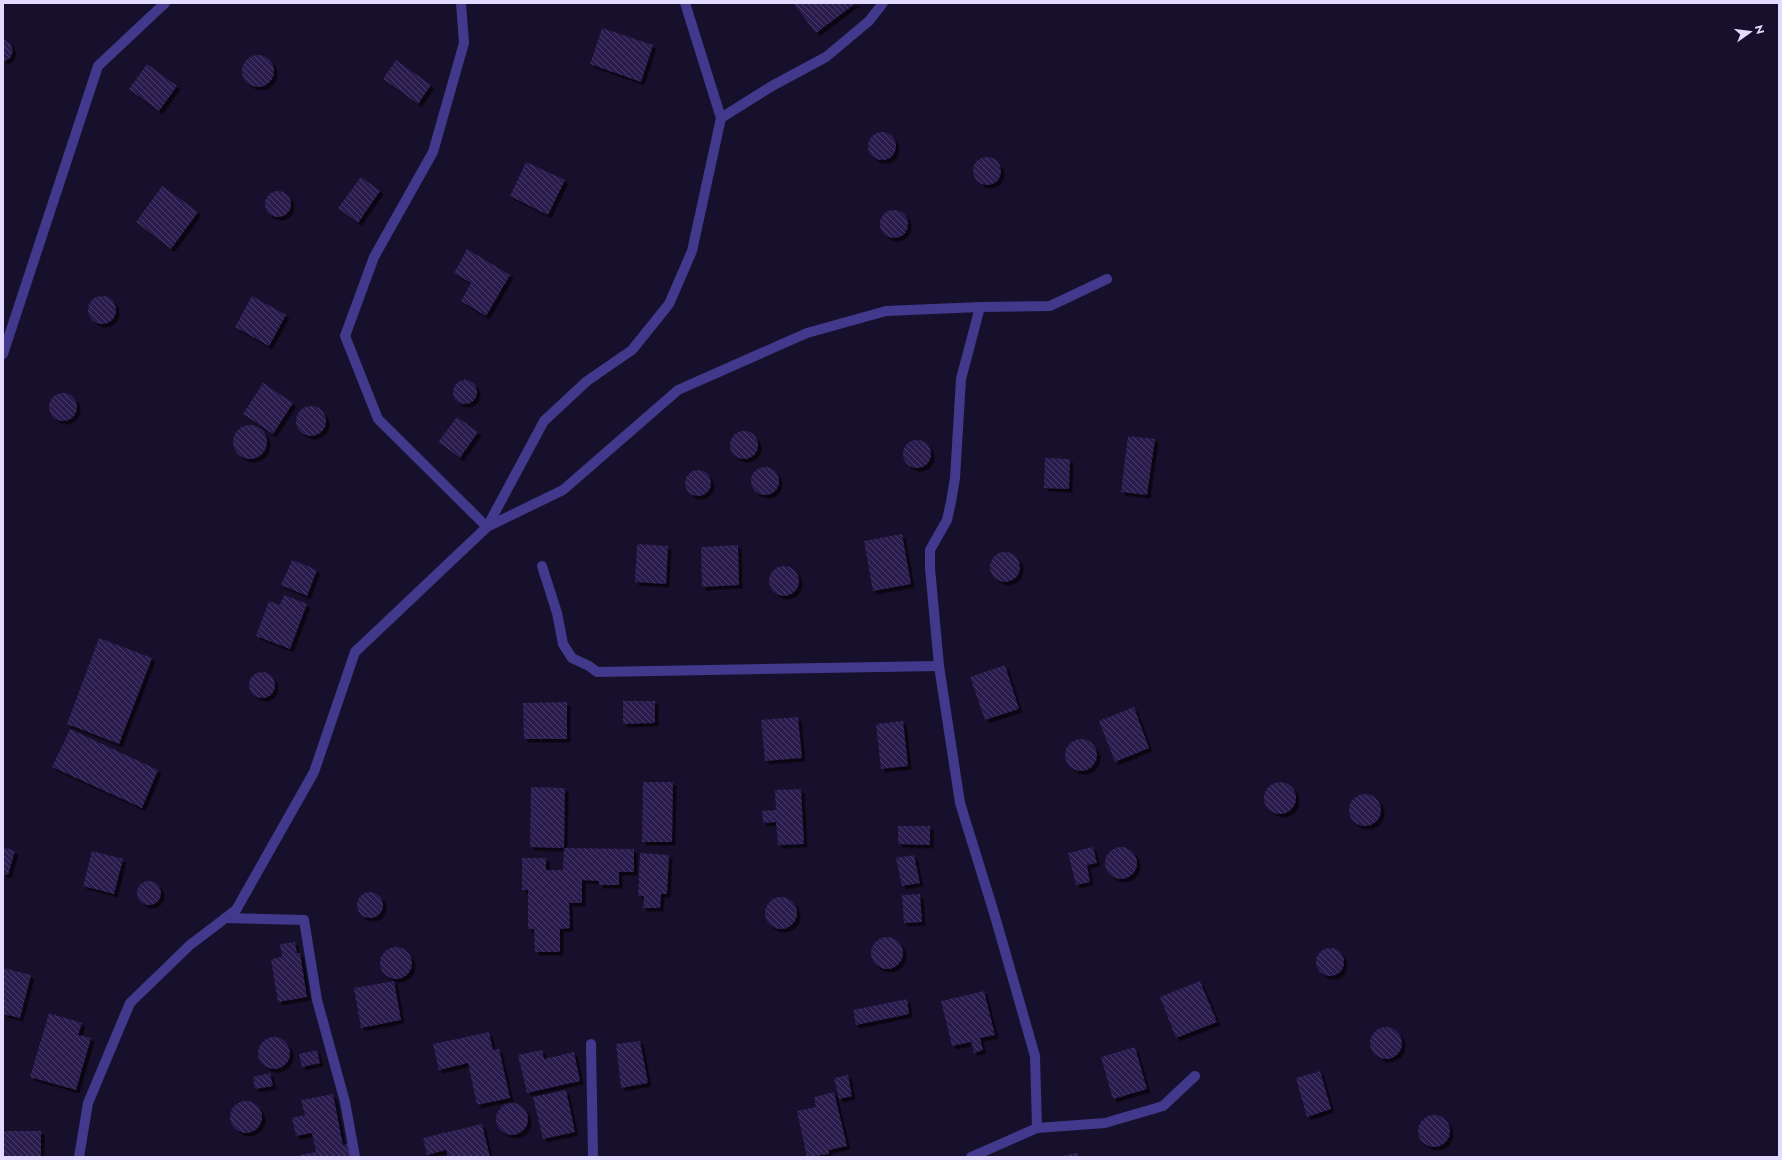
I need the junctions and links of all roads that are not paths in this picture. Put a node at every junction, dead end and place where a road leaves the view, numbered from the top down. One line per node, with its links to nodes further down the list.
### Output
1 (165, 3): 8 (street)
2 (461, 3): 9 (street)
3 (685, 3): 5 (street)
4 (882, 3): 5 (street)
5 (721, 118): 9 (street)
6 (1107, 279): 7 (street)
7 (980, 307): 9 (street); 11 (street)
8 (3, 354)
9 (487, 527): 12 (street)
10 (542, 566): 11 (street)
11 (940, 666): 15 (street)
12 (225, 918): 16 (street); 17 (street)
13 (591, 1044): 18 (street)
14 (1195, 1076): 15 (street)
15 (1037, 1128): 19 (street)
16 (79, 1157)
17 (355, 1157)
18 (593, 1157)
19 (971, 1157)

